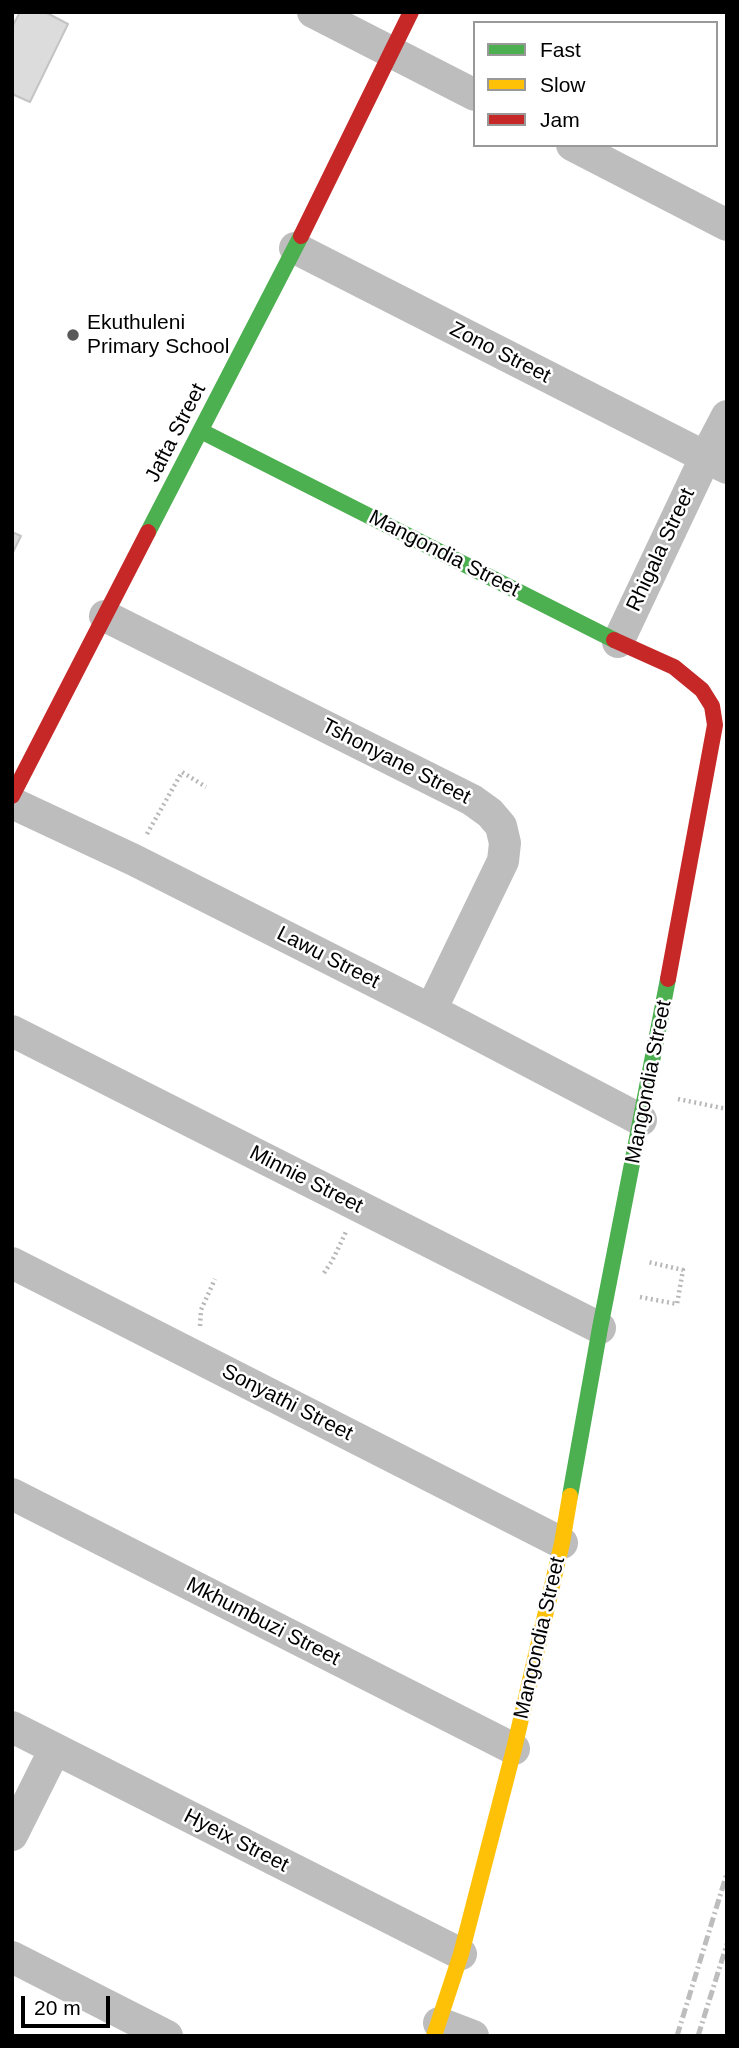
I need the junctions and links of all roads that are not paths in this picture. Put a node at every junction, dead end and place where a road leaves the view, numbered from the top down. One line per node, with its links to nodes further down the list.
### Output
1 (313, 12): 3 (street)
2 (411, 12): 3 (street, Jafta Street)
3 (391, 52): 4 (street); 7 (street, Jafta Street)
4 (473, 94)
5 (576, 147): 6 (street)
6 (727, 225)
7 (295, 248): 9 (street, Jafta Street); 10 (street, Zono Street)
8 (727, 416): 10 (street, Rhigala Street)
9 (201, 431): 11 (street, Jafta Street); 12 (street, Mangondia Street)
10 (716, 463): 12 (street, Rhigala Street)
11 (105, 616): 13 (street, Jafta Street); 15 (street, Tshonyane Street)
12 (618, 642): 17 (street, Mangondia Street)
13 (12, 796)
14 (12, 803): 15 (street, Lawu Street)
15 (431, 1010): 17 (street, Lawu Street)
16 (12, 1031): 19 (street, Minnie Street)
17 (641, 1120): 19 (street, Mangondia Street)
18 (12, 1263): 21 (street, Sonyathi Street)
19 (600, 1328): 21 (street, Mangondia Street)
20 (12, 1494): 24 (street, Mkhumbuzi Street)
21 (562, 1544): 24 (street, Mangondia Street)
22 (12, 1727): 23 (street, Hyeix Street)
23 (55, 1749): 25 (street); 26 (street, Hyeix Street)
24 (514, 1749): 26 (street, Mangondia Street)
25 (12, 1835)
26 (461, 1954): 28 (street, Mangondia Street)
27 (12, 1957): 29 (street)
28 (437, 2030): 30 (street, Mangondia Street)
29 (167, 2036)
30 (473, 2036)

